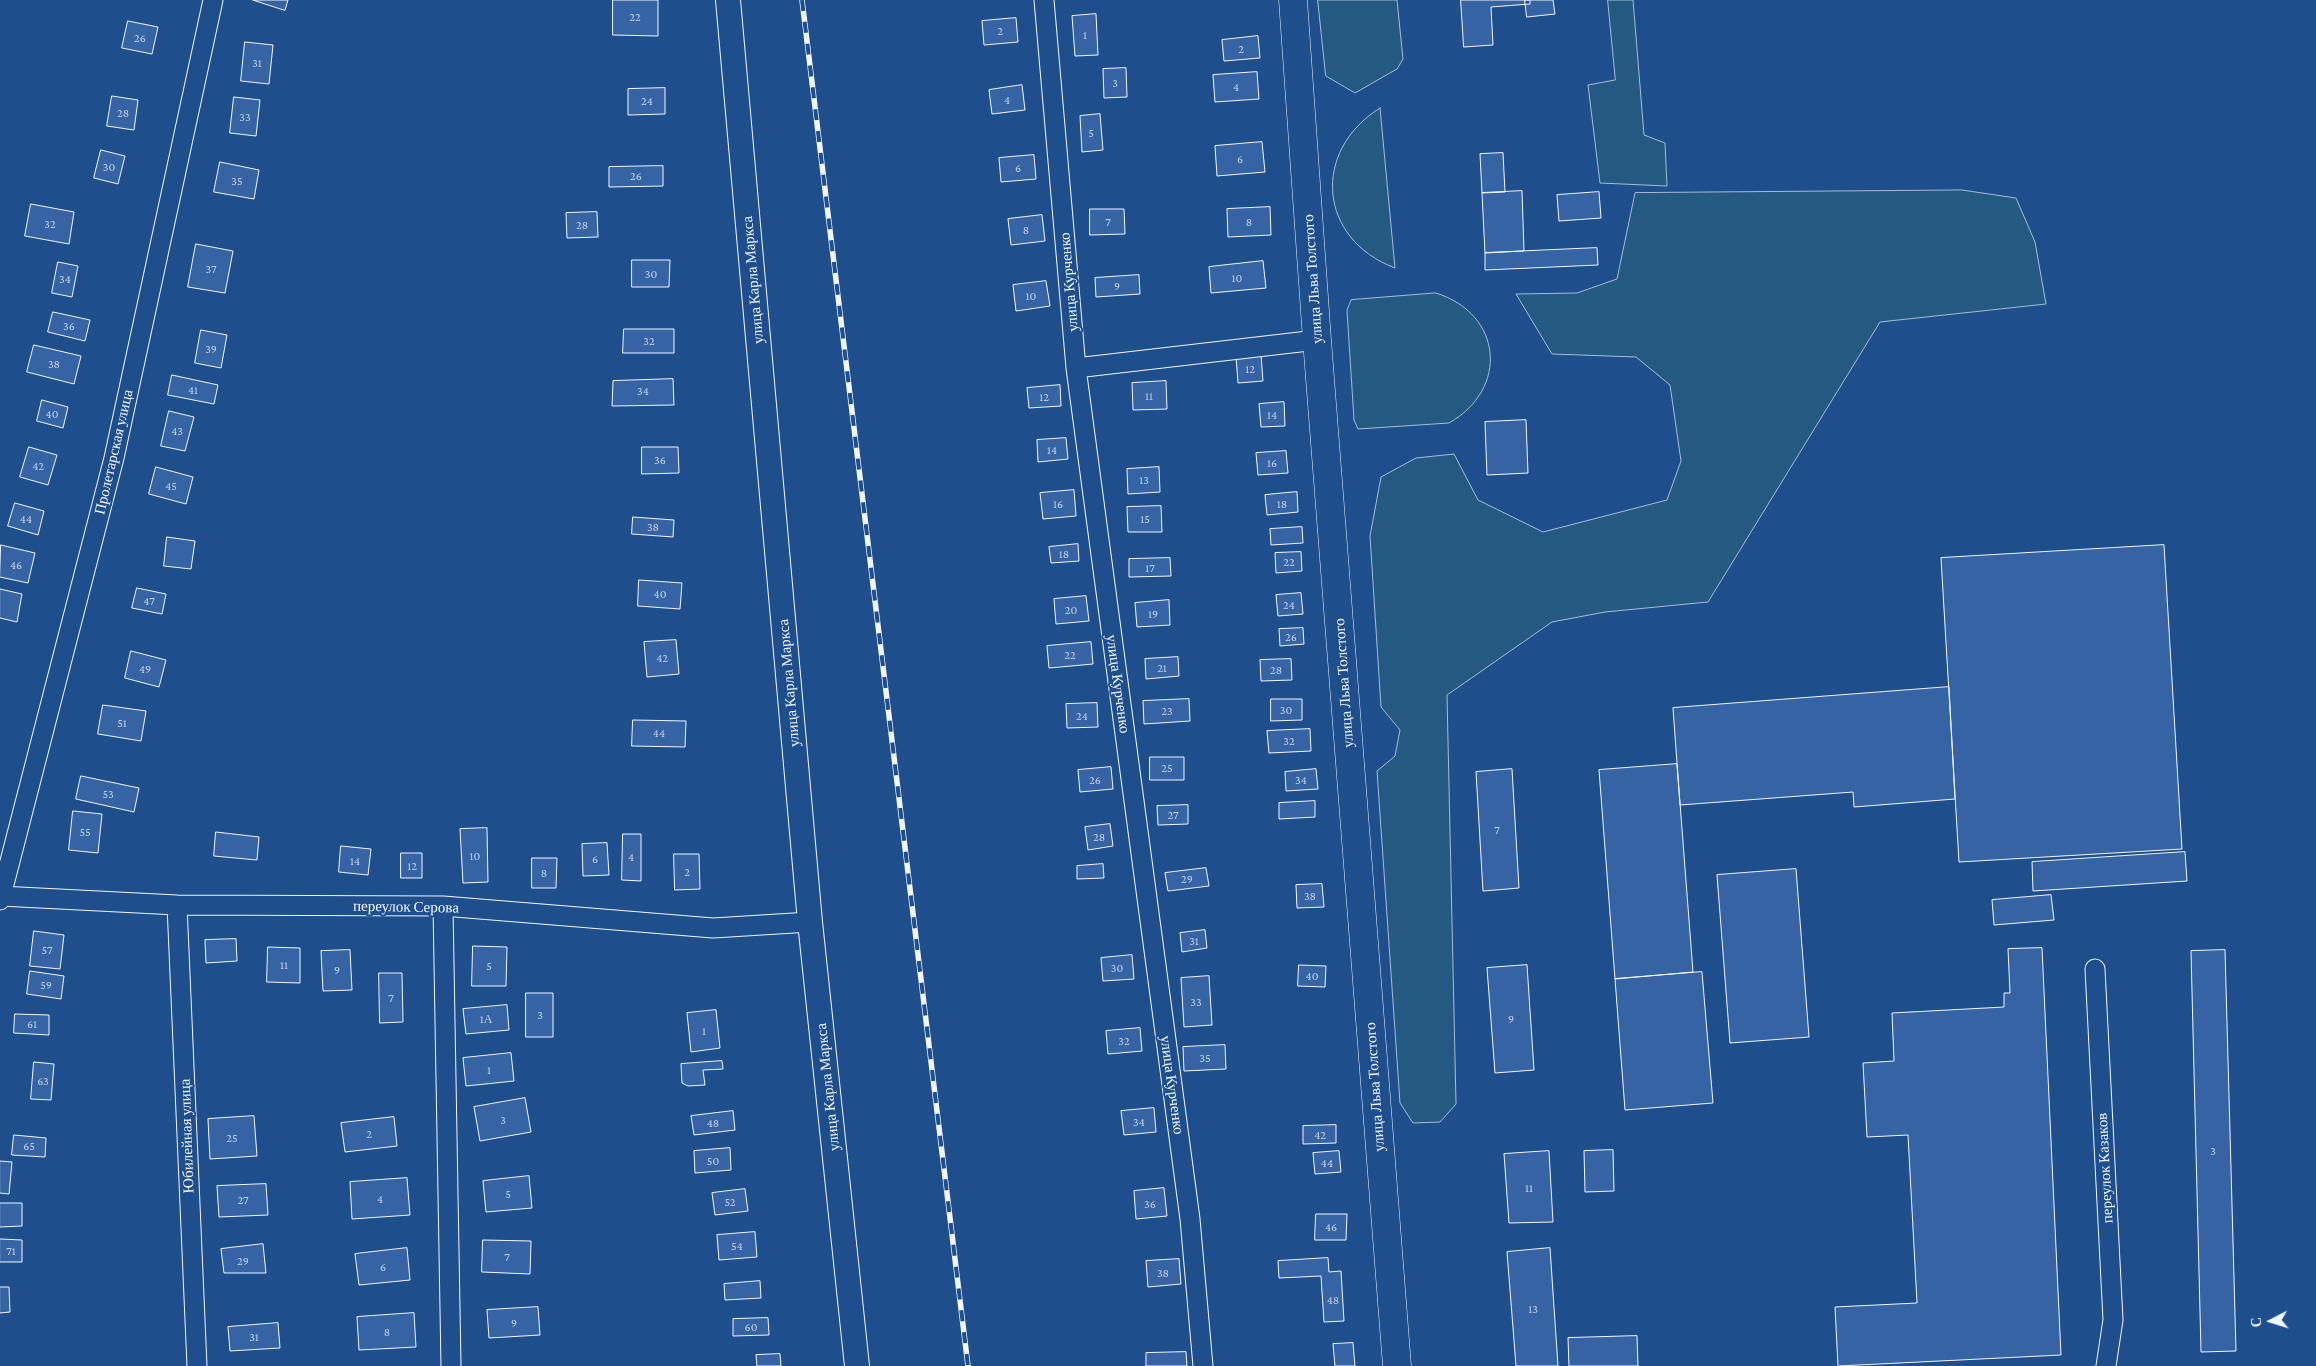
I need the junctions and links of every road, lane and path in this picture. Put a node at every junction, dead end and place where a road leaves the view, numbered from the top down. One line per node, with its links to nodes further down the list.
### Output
1 (213, 0): 7 (street, Пролетарская улица)
2 (728, 0): 10 (street, улица Карла Маркса)
3 (1044, 0): 6 (street, улица Курченко)
4 (1293, 0): 5 (main road, улица Льва Толстого)
5 (1317, 340): 6 (street); 16 (main road, улица Льва Толстого)
6 (1076, 368): 15 (street, улица Курченко)
7 (0, 897): 8 (street, переулок Серова)
8 (178, 905): 9 (street, переулок Серова); 12 (street, Юбилейная улица)
9 (443, 906): 10 (street, переулок Серова); 13 (street)
10 (810, 922): 14 (street, улица Карла Маркса)
11 (2095, 969): 17 (street, переулок Казаков)
12 (196, 1366)
13 (451, 1366)
14 (857, 1366)
15 (1203, 1366)
16 (1397, 1366)
17 (2106, 1366)

